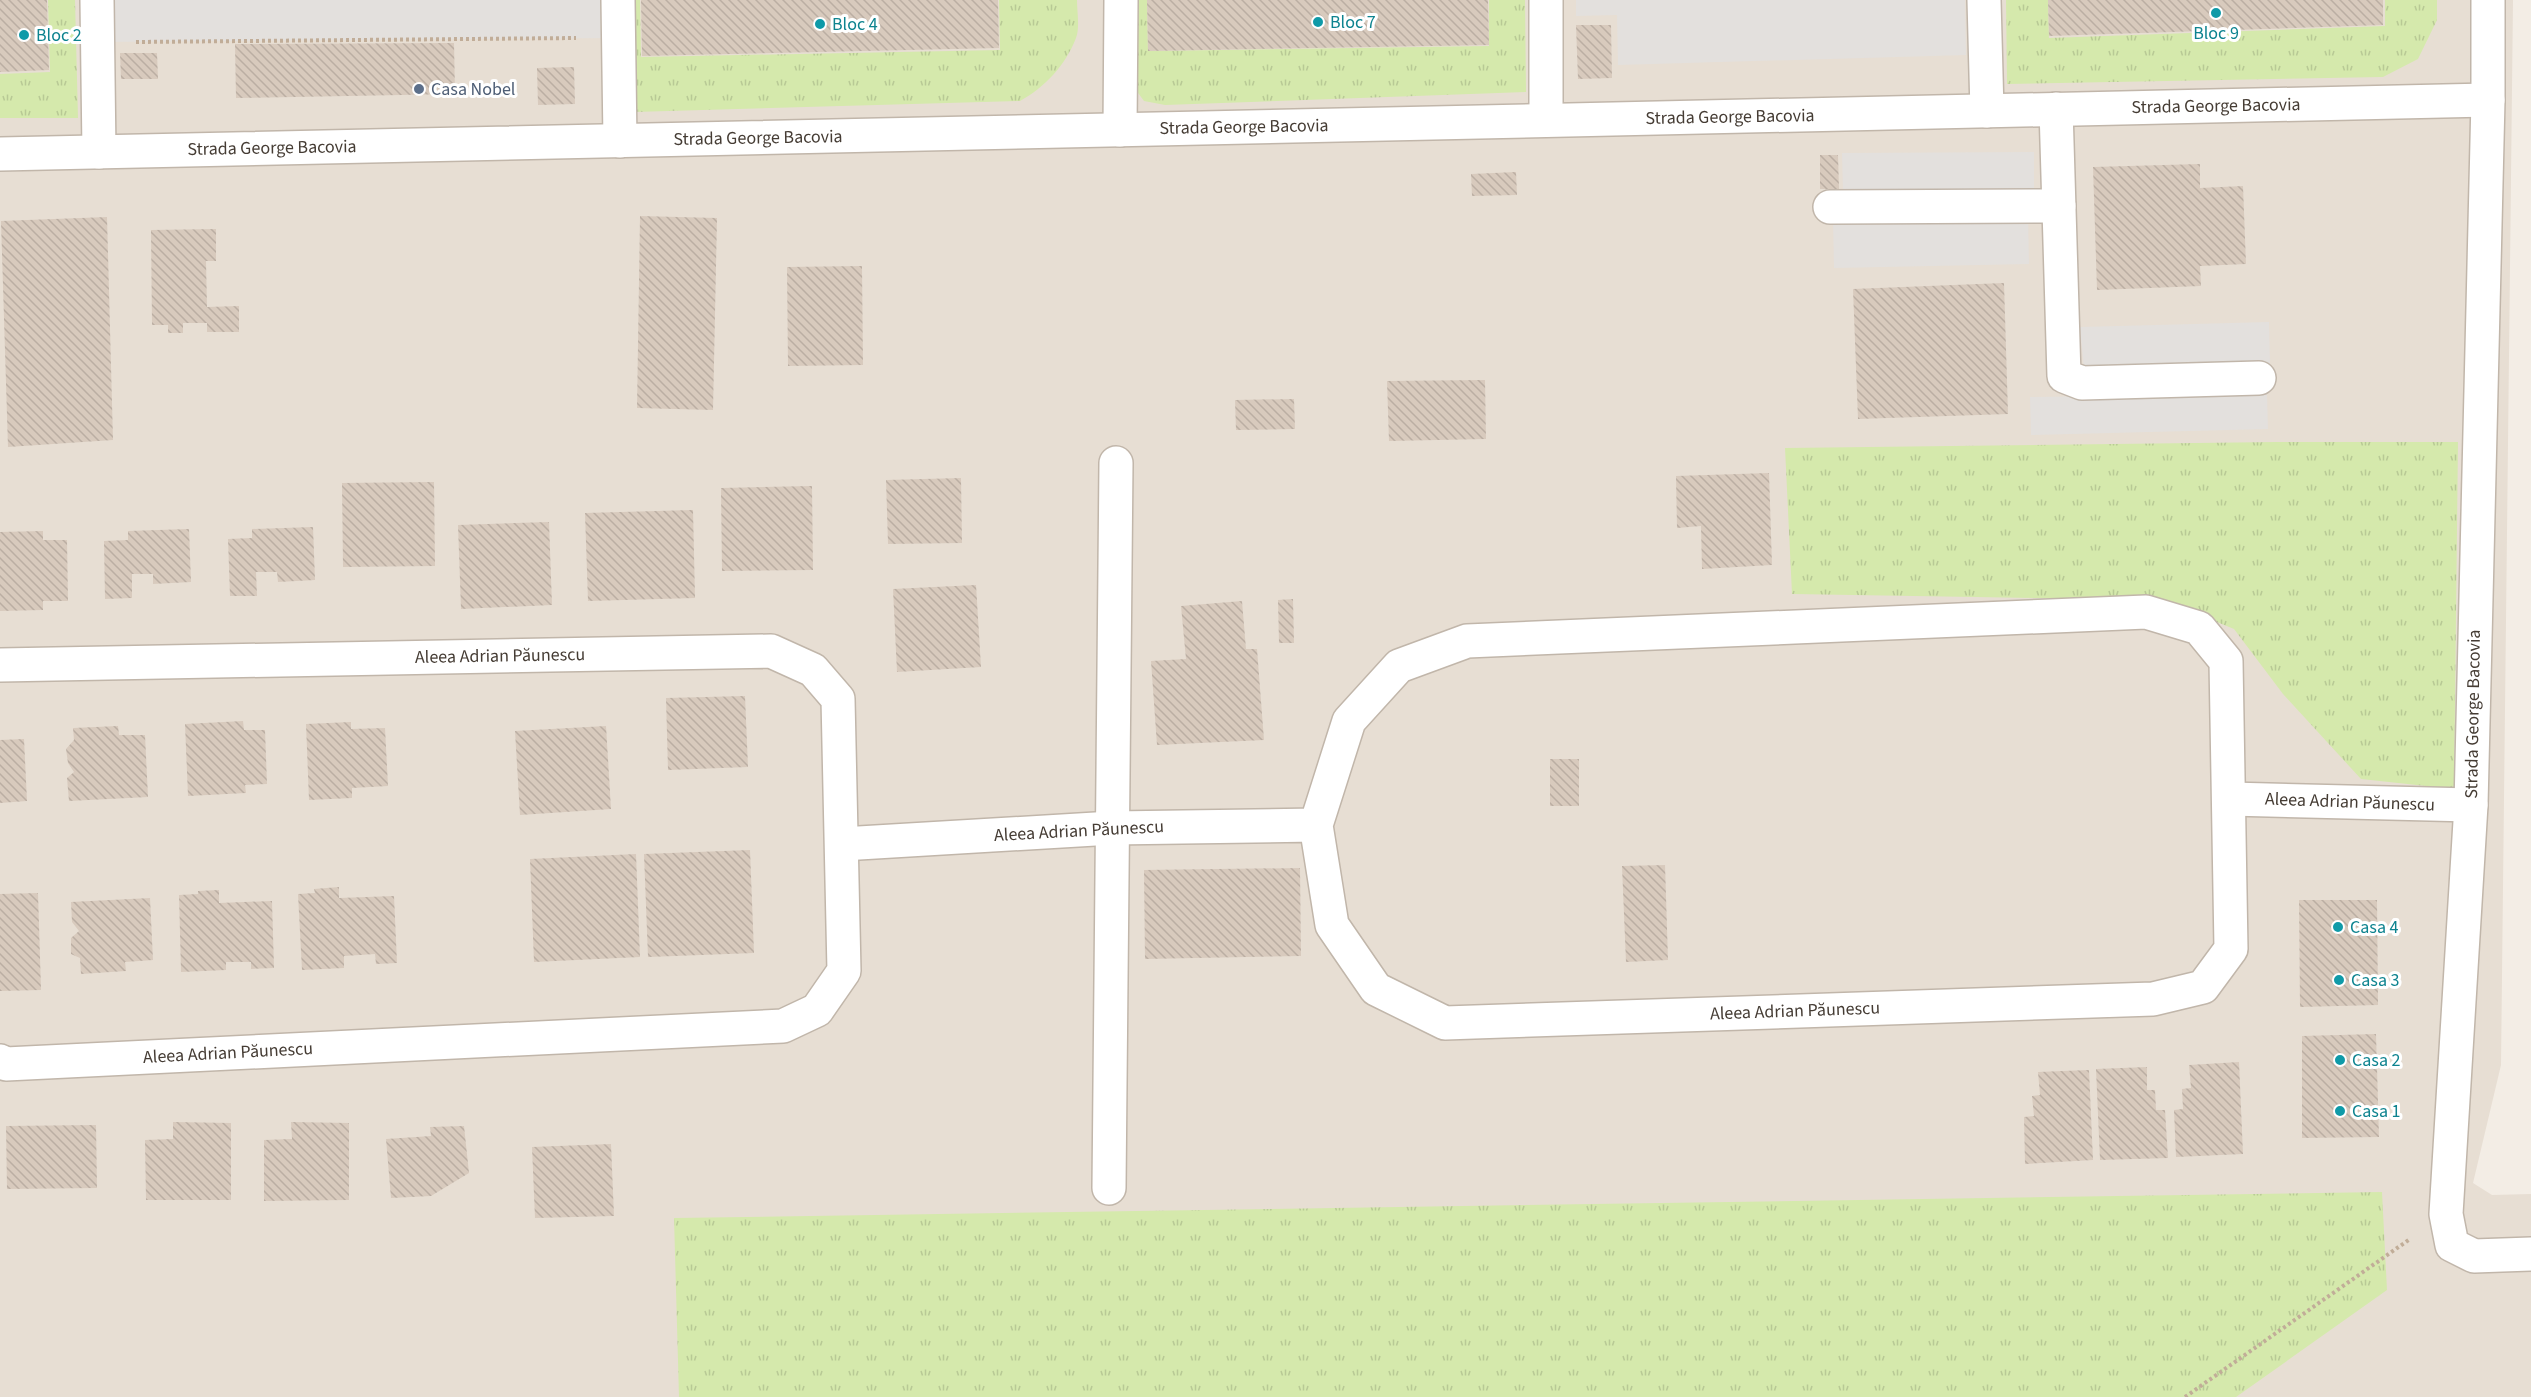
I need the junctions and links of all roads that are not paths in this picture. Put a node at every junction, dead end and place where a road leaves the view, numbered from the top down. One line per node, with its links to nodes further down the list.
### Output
1 (97, 0): 13 (street)
2 (618, 0): 12 (street)
3 (1121, 0): 11 (street)
4 (1546, 0): 10 (street)
5 (1984, 0): 9 (street)
6 (2488, 0): 7 (street, Strada George Bacovia)
7 (2488, 100): 8 (street, Strada George Bacovia); 21 (street, Strada George Bacovia)
8 (2056, 109): 9 (street, Strada George Bacovia); 15 (street)
9 (1986, 111): 10 (street, Strada George Bacovia)
10 (1546, 120): 11 (street, Strada George Bacovia)
11 (1120, 130): 12 (street, Strada George Bacovia)
12 (620, 141): 13 (street, Strada George Bacovia)
13 (99, 152): 14 (street, Strada George Bacovia)
14 (0, 154)
15 (2059, 206): 16 (street); 17 (street)
16 (1830, 207)
17 (2259, 378)
18 (1116, 463): 23 (street)
19 (0, 665): 24 (street, Aleea Adrian Păunescu)
20 (2230, 799): 21 (street, Aleea Adrian Păunescu); 22 (street, Aleea Adrian Păunescu); 22 (street, Aleea Adrian Păunescu)
21 (2471, 805): 27 (street, Strada George Bacovia)
22 (1316, 825): 23 (street, Aleea Adrian Păunescu)
23 (1112, 828): 24 (street, Aleea Adrian Păunescu); 26 (street)
24 (842, 844): 25 (street, Aleea Adrian Păunescu)
25 (0, 1061)
26 (1109, 1188)
27 (2531, 1254)

